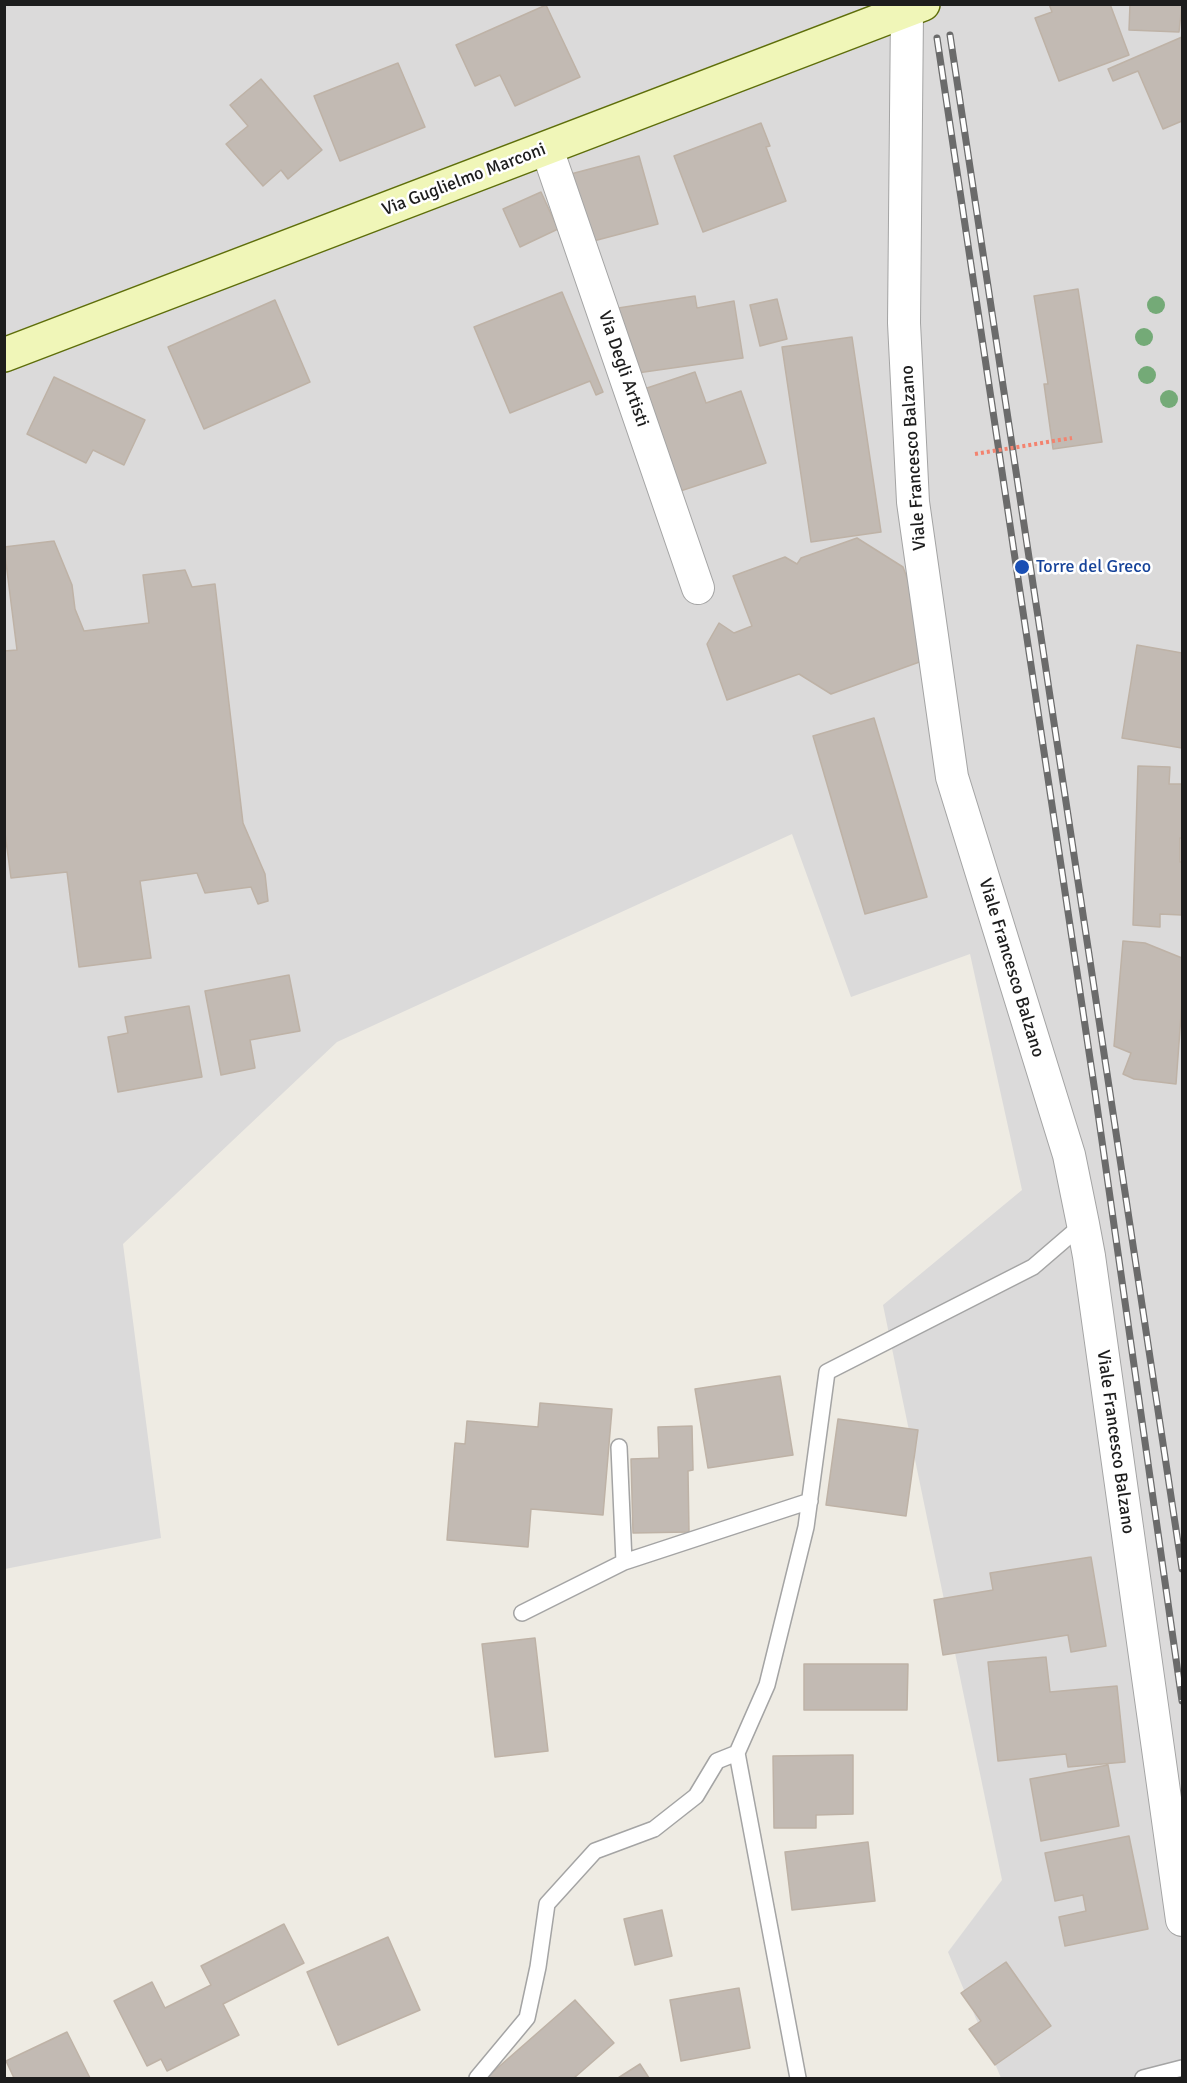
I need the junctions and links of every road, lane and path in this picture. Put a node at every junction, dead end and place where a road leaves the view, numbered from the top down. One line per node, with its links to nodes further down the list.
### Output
1 (915, 8): 2 (street, Via Guglielmo Marconi); 7 (street, Viale Francesco Balzano)
2 (547, 149): 3 (street, Via Guglielmo Marconi); 6 (street, Via Degli Artisti)
3 (4, 355)
4 (1072, 438): 5 (path, bridge)
5 (975, 454)
6 (698, 588)
7 (1083, 1224): 9 (lane); 13 (street, Viale Francesco Balzano)
8 (620, 1448): 10 (lane)
9 (810, 1501): 10 (lane); 12 (lane)
10 (624, 1562): 11 (lane)
11 (522, 1613)
12 (738, 1753): 15 (lane); 16 (lane)
13 (1182, 1920)
14 (1182, 2068): 17 (lane)
15 (477, 2079)
16 (798, 2079)
17 (1143, 2079)

